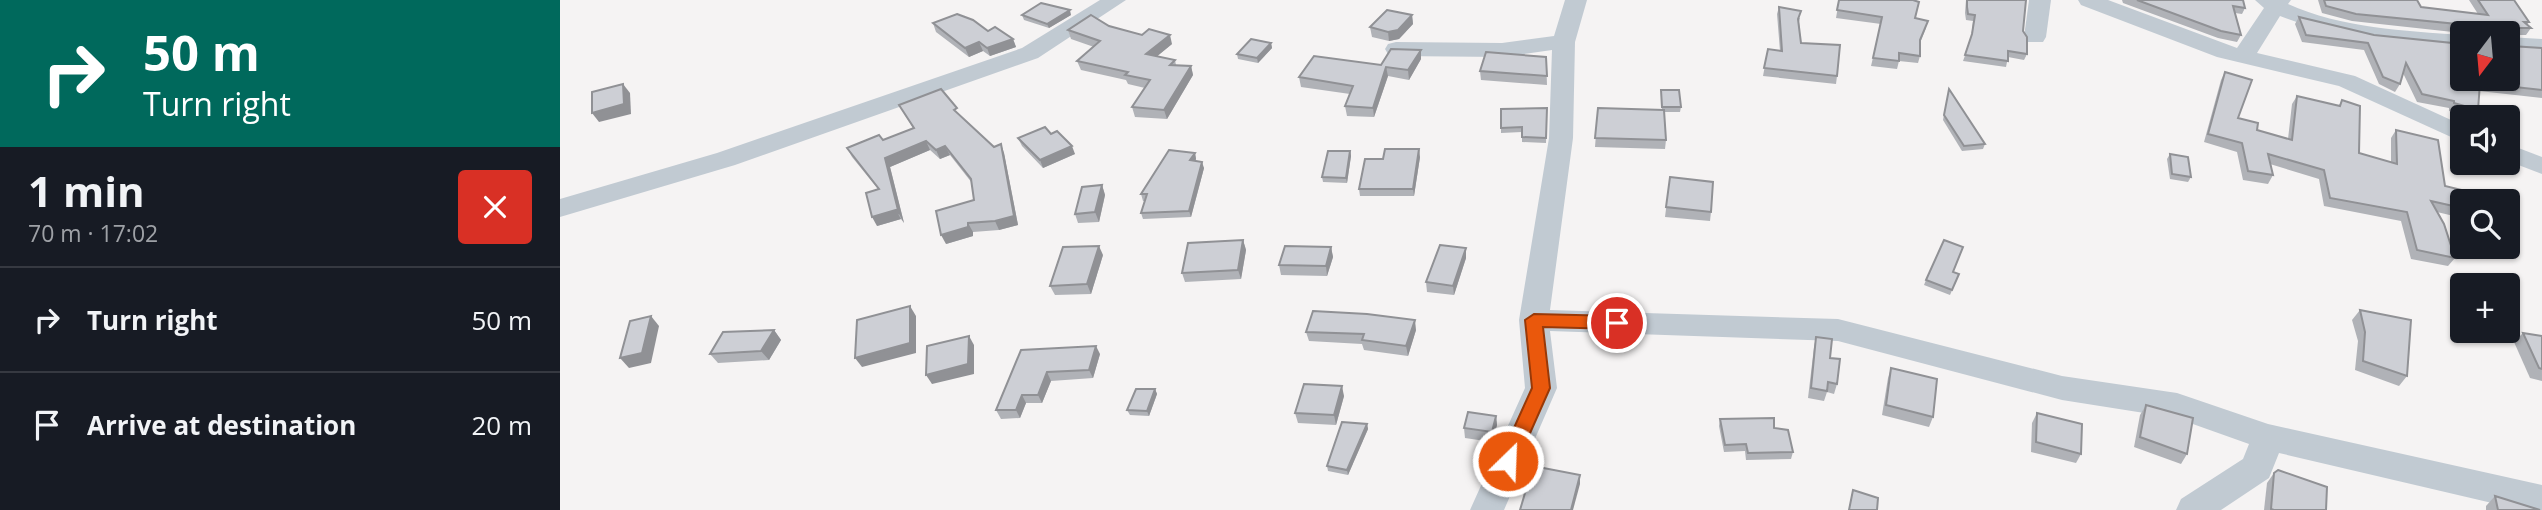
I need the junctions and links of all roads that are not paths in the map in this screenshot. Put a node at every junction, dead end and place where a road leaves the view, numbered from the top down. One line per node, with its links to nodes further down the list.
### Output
1 (1115, 0): 16 (street)
2 (1576, 0): 8 (street)
3 (2040, 0): 6 (street)
4 (2089, 0): 12 (street)
5 (2274, 2): 7 (street); 12 (street)
6 (2035, 37)
7 (2450, 41)
8 (1564, 42): 11 (street); 17 (street)
9 (2520, 45): 10 (street)
10 (2542, 46)
11 (1396, 49)
12 (2243, 56): 13 (street)
13 (2450, 128)
14 (2520, 157): 15 (street)
15 (2542, 166)
16 (560, 208)
17 (1534, 320): 18 (street); 20 (street)
18 (2268, 437): 19 (street); 21 (street)
19 (2542, 500)
20 (1487, 510)
21 (2193, 510)

